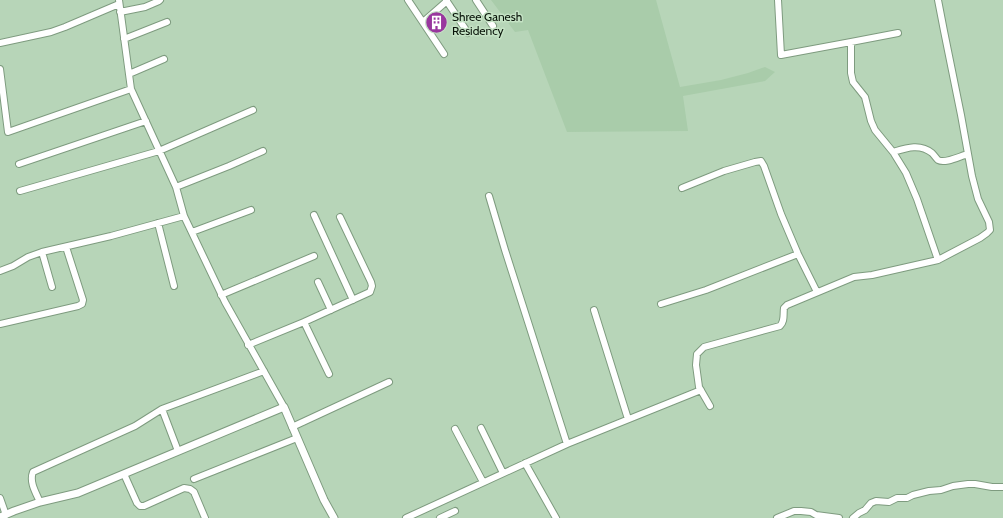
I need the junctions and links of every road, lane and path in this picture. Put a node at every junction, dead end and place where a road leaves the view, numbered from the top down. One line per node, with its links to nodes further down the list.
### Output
1 (160, 0): 8 (street)
2 (408, 0): 10 (street)
3 (476, 0): 11 (street)
4 (778, 0): 15 (street)
5 (938, 0): 27 (street)
6 (446, 1): 10 (street); 12 (street)
7 (119, 2): 8 (street); 16 (street)
8 (120, 12): 14 (street)
9 (167, 22): 14 (street)
10 (423, 22): 17 (street)
11 (493, 26)
12 (468, 33)
13 (898, 33): 15 (street)
14 (124, 39): 20 (street)
15 (852, 42): 26 (street)
16 (0, 44)
17 (444, 54)
18 (164, 59): 20 (street)
19 (0, 69): 21 (street)
20 (129, 74): 21 (street)
21 (131, 89): 23 (street)
22 (253, 110): 24 (street)
23 (146, 121): 24 (street); 28 (street)
24 (159, 151): 29 (street); 31 (street)
25 (263, 151): 29 (street)
26 (893, 152): 27 (street); 43 (street)
27 (968, 154): 43 (street)
28 (19, 164)
29 (176, 187): 35 (street)
30 (682, 188): 41 (street)
31 (20, 191)
32 (489, 196): 69 (street)
33 (251, 210): 38 (street)
34 (314, 215): 50 (street)
35 (184, 216): 37 (street); 38 (street)
36 (340, 217): 50 (street)
37 (158, 224): 39 (street); 46 (street)
38 (192, 232): 49 (street)
39 (66, 247): 40 (street); 55 (street)
40 (42, 252): 44 (street); 47 (street)
41 (798, 254): 48 (street); 51 (street)
42 (314, 256): 49 (street)
43 (938, 260): 48 (street)
44 (0, 271)
45 (318, 282): 52 (street)
46 (174, 286)
47 (52, 287)
48 (817, 292): 60 (street)
49 (221, 295): 56 (street)
50 (353, 300): 52 (street)
51 (661, 304)
52 (330, 310): 54 (street)
53 (594, 310): 64 (street)
54 (304, 322): 56 (street); 58 (street)
55 (0, 324)
56 (248, 345): 57 (street)
57 (264, 371): 62 (street); 63 (street)
58 (329, 374)
59 (389, 382): 65 (street)
60 (701, 390): 61 (street); 64 (street)
61 (710, 406)
62 (284, 407): 65 (street); 70 (street)
63 (162, 409): 70 (street); 78 (street)
64 (628, 420): 69 (street)
65 (292, 427): 68 (street)
66 (481, 428): 72 (street)
67 (455, 429): 75 (street)
68 (297, 438): 74 (street); 82 (street)
69 (567, 444): 71 (street)
70 (178, 451): 73 (street)
71 (525, 463): 72 (street); 85 (street)
72 (503, 473): 75 (street)
73 (124, 474): 78 (street); 81 (street)
74 (194, 478)
75 (483, 482): 83 (street)
76 (1003, 486): 88 (street)
77 (0, 498): 80 (street)
78 (40, 502): 80 (street)
79 (455, 511): 84 (street)
80 (3, 516)
81 (205, 518)
82 (334, 518)
83 (406, 518)
84 (440, 518)
85 (556, 518)
86 (777, 518): 87 (street)
87 (839, 518)
88 (853, 518)

